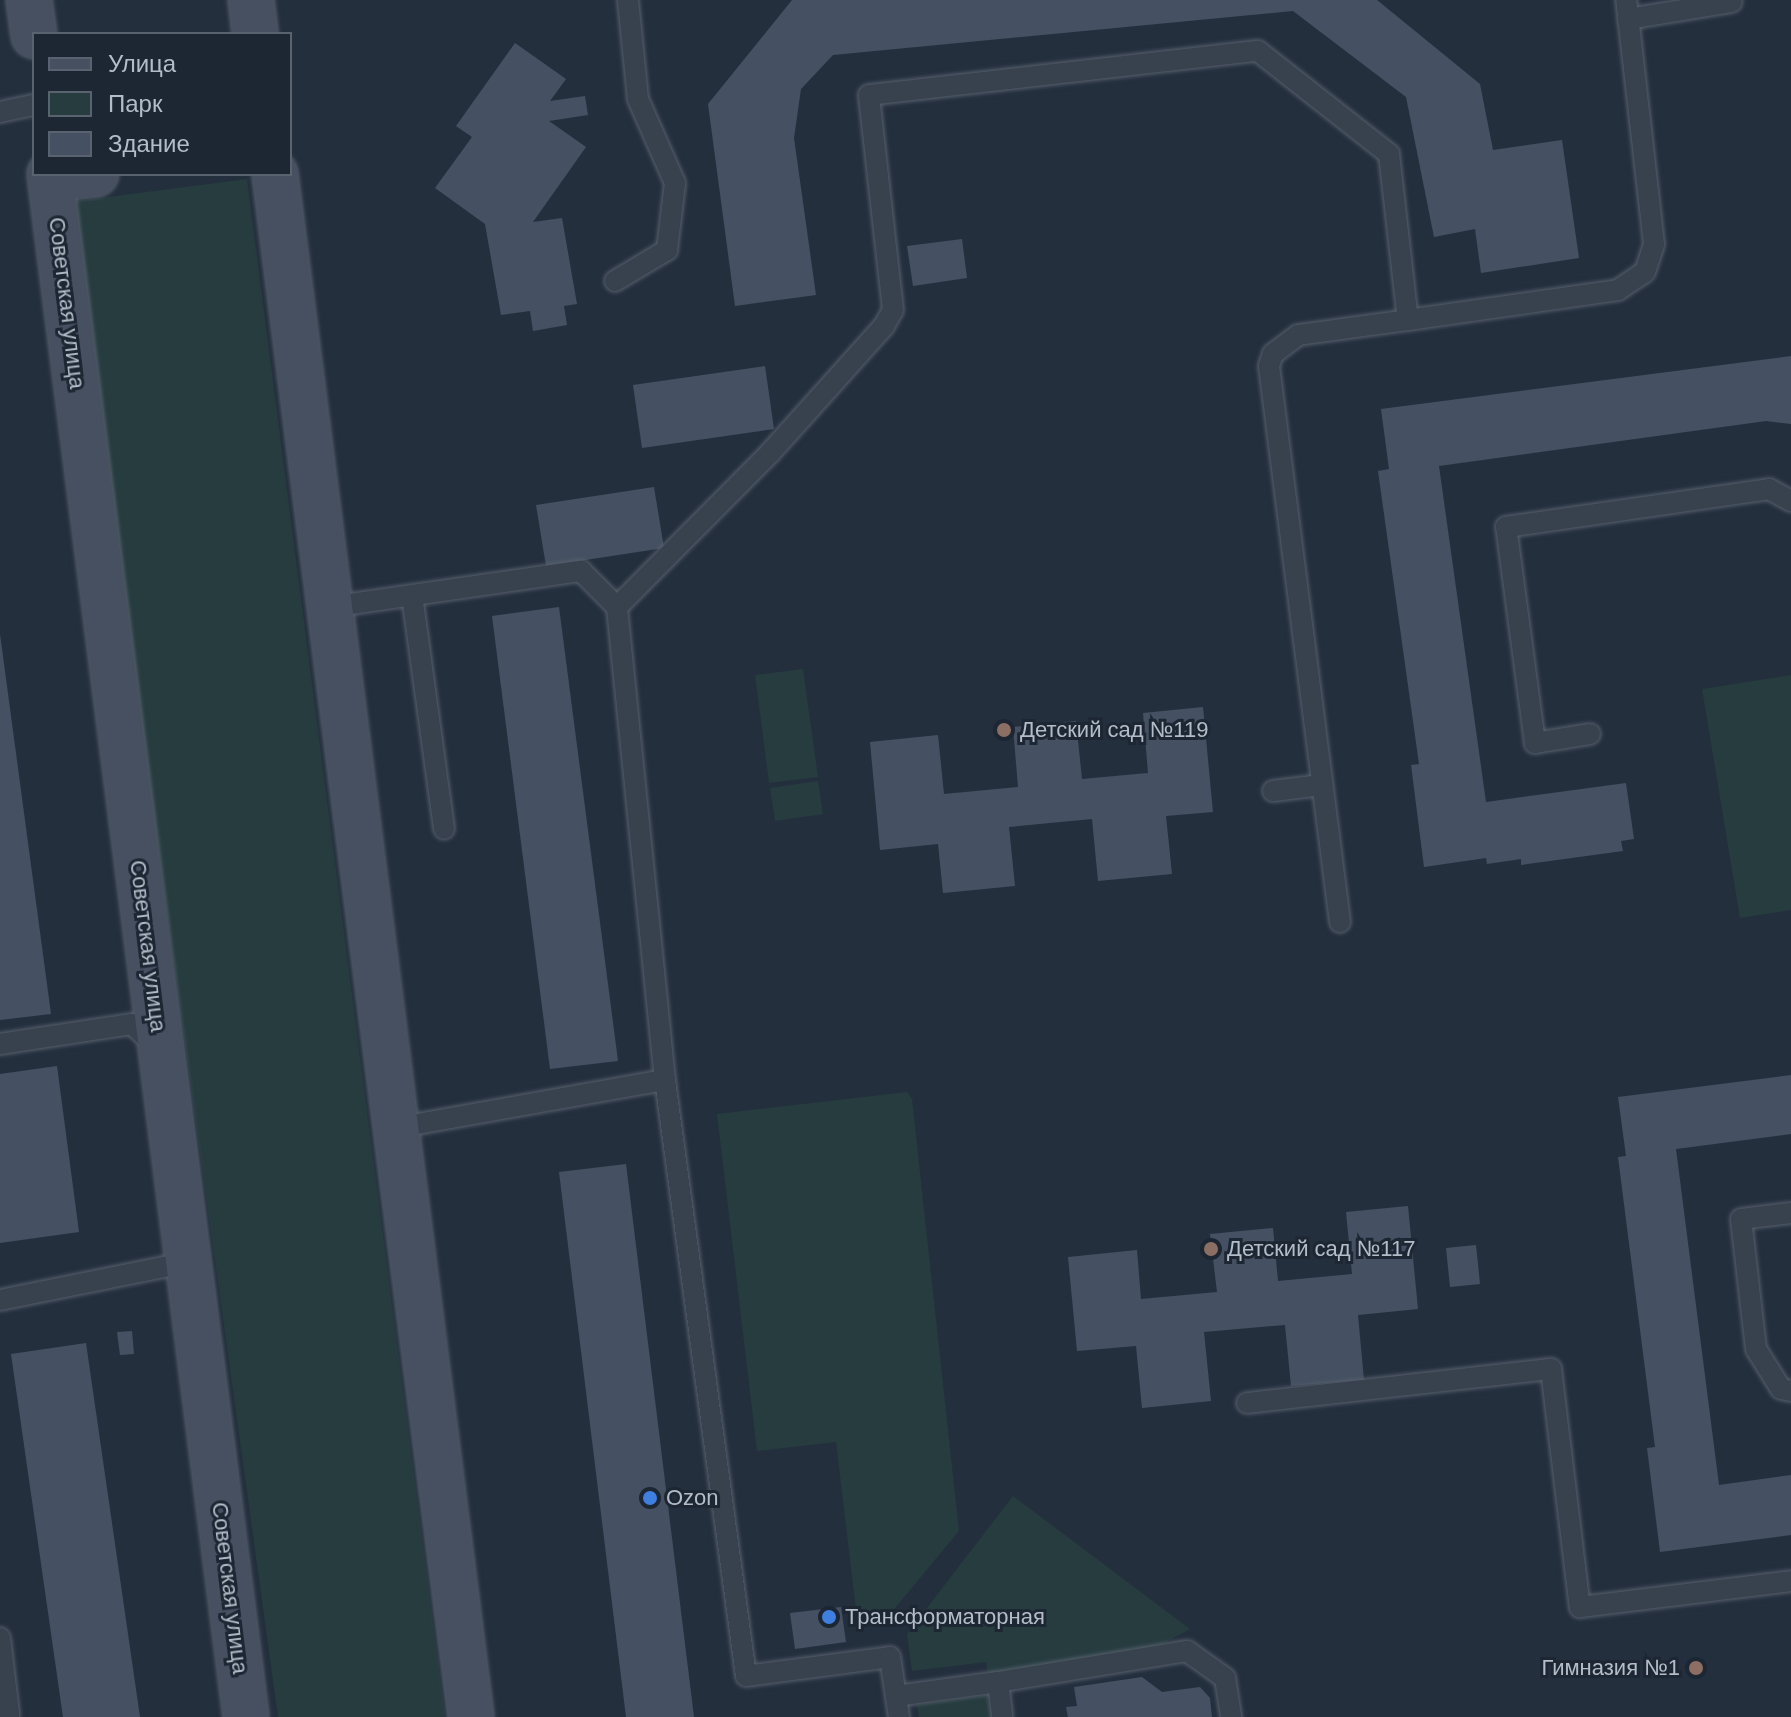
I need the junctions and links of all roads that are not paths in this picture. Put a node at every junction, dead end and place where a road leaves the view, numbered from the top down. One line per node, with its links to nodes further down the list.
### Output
1 (29, 0): 6 (street)
2 (251, 0): 7 (street)
3 (628, 0): 12 (lane)
4 (1732, 2): 5 (lane)
5 (1627, 9): 13 (lane)
6 (33, 32)
7 (255, 32)
8 (32, 105): 9 (lane)
9 (0, 112)
10 (51, 176): 24 (street, Советская улица)
11 (275, 176): 16 (street)
12 (615, 281)
13 (1408, 320): 17 (lane); 19 (lane)
14 (1791, 501): 18 (lane)
15 (412, 595): 16 (lane); 17 (lane); 21 (lane)
16 (330, 607): 26 (street)
17 (617, 607): 25 (lane)
18 (1590, 734)
19 (1322, 785): 20 (lane); 22 (lane)
20 (1273, 791)
21 (444, 829)
22 (1340, 922)
23 (0, 1044): 24 (lane)
24 (162, 1052): 28 (street, Советская улица)
25 (665, 1080): 26 (lane); 35 (lane)
26 (395, 1128): 38 (street)
27 (1791, 1213): 30 (lane)
28 (188, 1262): 29 (lane); 37 (street, Советская улица)
29 (0, 1300)
30 (1791, 1391)
31 (1247, 1403): 32 (lane)
32 (1791, 1581)
33 (0, 1638): 36 (lane)
34 (998, 1682): 35 (lane); 40 (lane); 41 (lane)
35 (896, 1696): 39 (lane)
36 (0, 1715)
37 (246, 1717)
38 (471, 1717)
39 (899, 1717)
40 (1002, 1717)
41 (1231, 1717)

